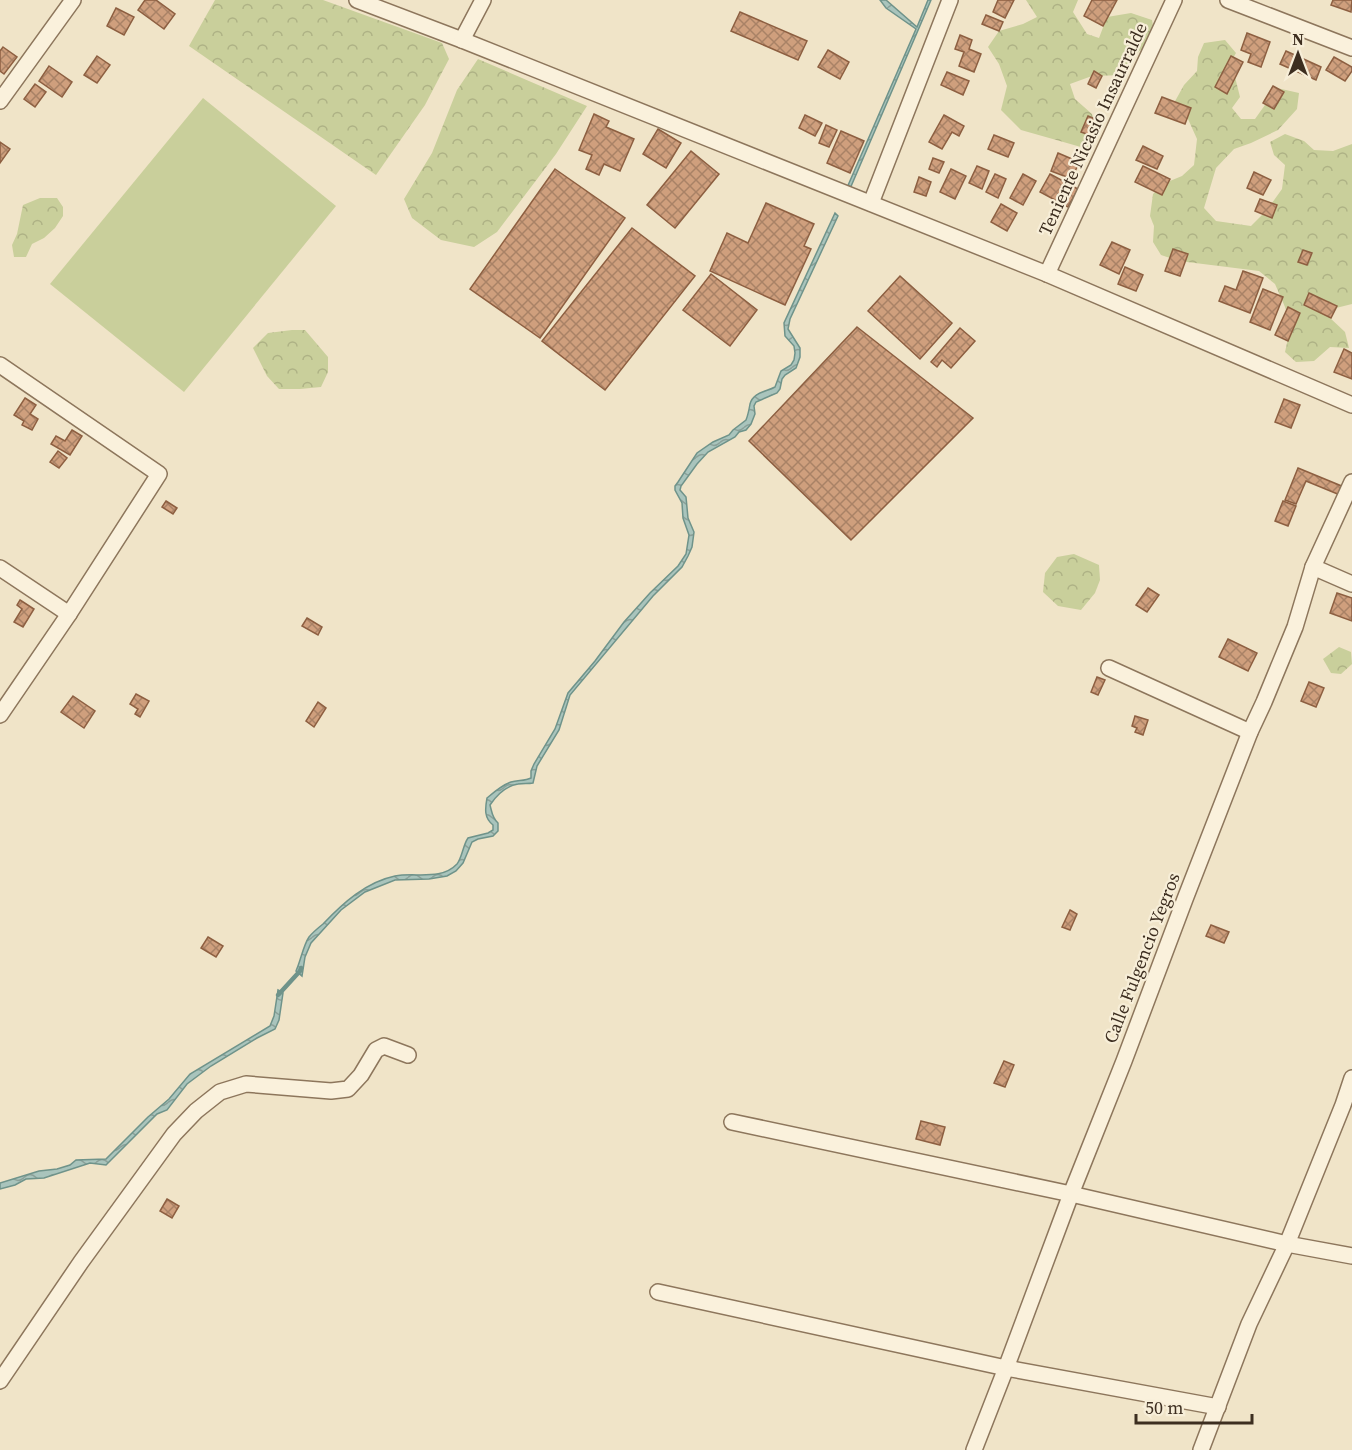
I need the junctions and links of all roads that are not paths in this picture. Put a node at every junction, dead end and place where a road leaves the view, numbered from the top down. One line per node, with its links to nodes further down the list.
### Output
1 (73, 0): 9 (street)
2 (357, 0): 7 (street)
3 (483, 0): 7 (street)
4 (950, 0): 10 (street)
5 (1174, 0): 11 (street, Teniente Nicasio Insaurralde)
6 (1228, 0): 8 (street)
7 (462, 40): 10 (street)
8 (1352, 48)
9 (2, 94)
10 (871, 203): 11 (street)
11 (1047, 274): 13 (street)
12 (0, 365): 18 (street)
13 (1352, 405)
14 (1352, 482): 15 (street, Calle Fulgencio Yegros)
15 (1313, 567): 17 (street); 21 (street, Calle Fulgencio Yegros)
16 (0, 568): 18 (street)
17 (1352, 584)
18 (69, 614): 20 (street)
19 (1109, 668): 21 (street)
20 (0, 715)
21 (1250, 732): 25 (street, Calle Fulgencio Yegros)
22 (408, 1055): 30 (street)
23 (1352, 1078): 26 (street)
24 (732, 1122): 25 (street)
25 (1071, 1194): 26 (street); 29 (street, Calle Fulgencio Yegros)
26 (1287, 1244): 27 (street); 31 (street)
27 (1352, 1256)
28 (658, 1292): 29 (street)
29 (1006, 1368): 31 (street); 32 (street, Calle Fulgencio Yegros)
30 (0, 1381)
31 (1218, 1407): 33 (street)
32 (974, 1450)
33 (1202, 1450)

